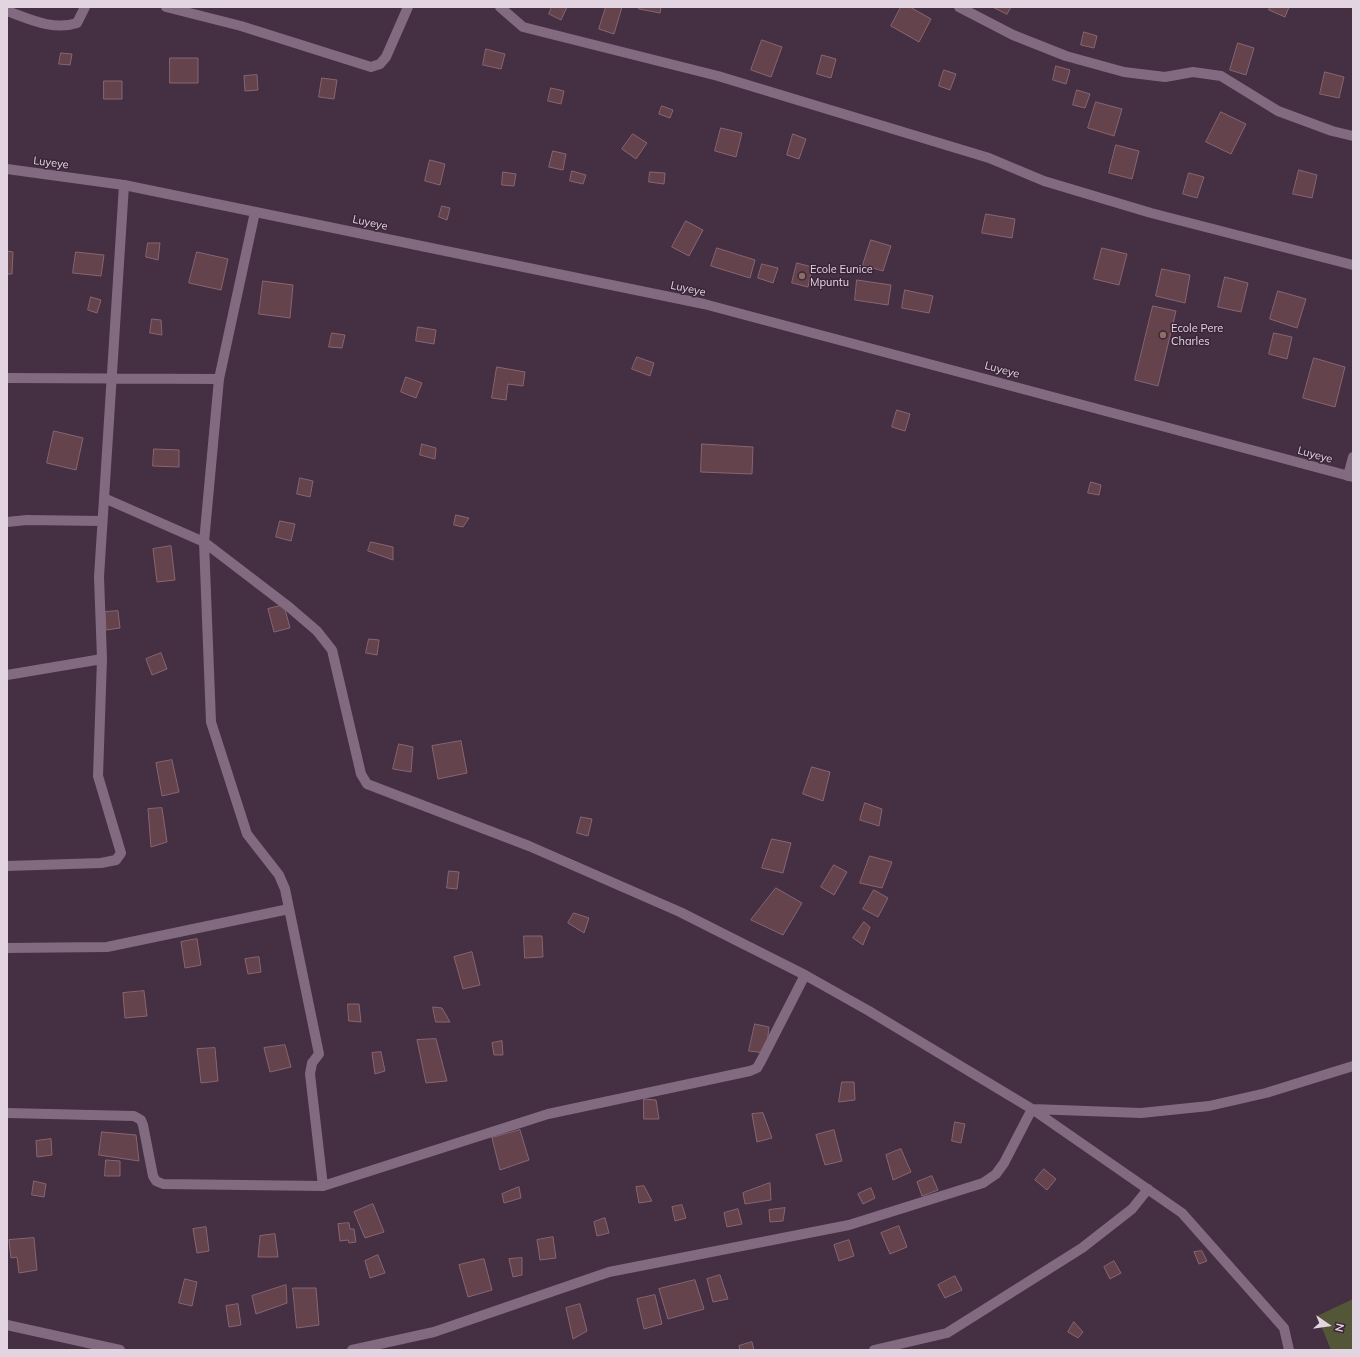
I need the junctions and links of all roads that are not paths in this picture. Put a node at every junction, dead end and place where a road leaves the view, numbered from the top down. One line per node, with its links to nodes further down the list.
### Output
1 (85, 7): 6 (street)
2 (166, 7): 3 (street)
3 (408, 7)
4 (500, 7): 11 (street)
5 (959, 7): 7 (street)
6 (7, 11)
7 (1353, 136)
8 (7, 169): 9 (street, Luyeye)
9 (124, 184): 10 (street, Luyeye); 13 (street)
10 (255, 212): 14 (street); 16 (street, Luyeye)
11 (1353, 265)
12 (7, 378): 13 (street)
13 (111, 378): 14 (street); 17 (street)
14 (219, 379): 20 (street)
15 (1353, 458): 16 (street)
16 (1351, 477)
17 (104, 498): 18 (street); 20 (street)
18 (102, 521): 19 (street); 21 (street)
19 (7, 522)
20 (204, 542): 24 (street); 26 (street)
21 (102, 659): 22 (street); 23 (street)
22 (7, 675)
23 (7, 866)
24 (289, 909): 25 (street); 30 (street)
25 (7, 948)
26 (805, 975): 28 (street); 30 (street)
27 (1353, 1066): 28 (street)
28 (1032, 1110): 31 (street); 34 (street)
29 (7, 1113): 30 (street)
30 (323, 1186)
31 (1148, 1189): 35 (street); 36 (street)
32 (7, 1325): 33 (street)
33 (120, 1350)
34 (352, 1350)
35 (874, 1350)
36 (1289, 1350)

